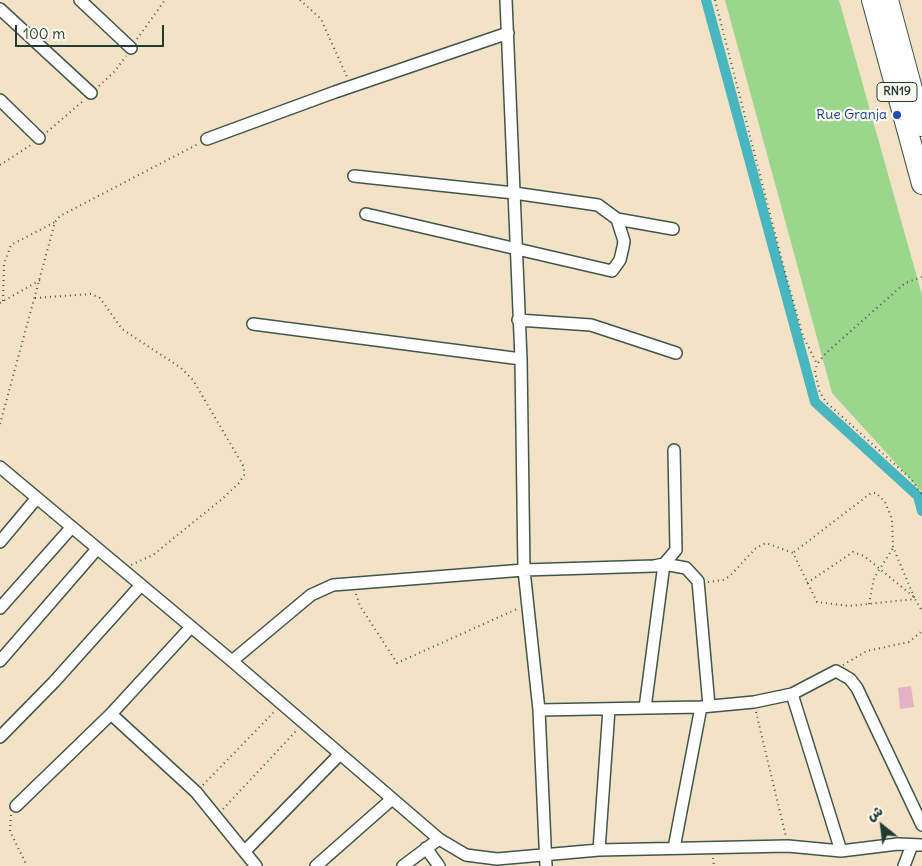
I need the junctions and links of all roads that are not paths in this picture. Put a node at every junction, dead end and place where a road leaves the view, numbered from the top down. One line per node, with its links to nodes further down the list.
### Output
1 (80, 0): 7 (street)
2 (506, 0): 6 (street)
3 (872, 0): 13 (highway, RN19)
4 (888, 0): 10 (highway, RN19)
5 (0, 10): 8 (street)
6 (508, 34): 12 (street); 16 (street)
7 (131, 48)
8 (91, 93)
9 (0, 100): 11 (street)
10 (922, 126)
11 (39, 138)
12 (207, 139)
13 (918, 159): 15 (highway, RN19)
14 (354, 176): 16 (street)
15 (922, 184)
16 (514, 193): 18 (street); 20 (street)
17 (366, 214): 20 (street)
18 (617, 219): 19 (street); 20 (street)
19 (673, 229)
20 (517, 248): 21 (street)
21 (518, 320): 23 (street); 24 (street)
22 (253, 324): 24 (street)
23 (676, 353)
24 (521, 359): 32 (street)
25 (674, 450): 31 (street)
26 (0, 467): 27 (street)
27 (36, 498): 28 (street); 29 (street)
28 (72, 528): 30 (street); 34 (street)
29 (0, 542)
30 (97, 549): 33 (street); 36 (street)
31 (664, 564): 32 (street); 39 (street); 40 (street)
32 (524, 570): 37 (street); 42 (street)
33 (141, 586): 35 (street); 44 (street)
34 (0, 608)
35 (191, 627): 37 (street); 43 (street)
36 (0, 661)
37 (232, 661): 45 (street)
38 (792, 694): 39 (street); 48 (street); 55 (street)
39 (705, 706): 40 (street); 52 (street)
40 (645, 708): 41 (street)
41 (609, 709): 42 (street); 53 (street)
42 (539, 710): 56 (street)
43 (111, 714): 47 (street); 54 (street)
44 (0, 736)
45 (340, 754): 46 (street); 54 (street)
46 (392, 799): 49 (street); 58 (street)
47 (16, 806)
48 (922, 825)
49 (438, 839): 51 (street); 56 (street)
50 (917, 845): 55 (street); 61 (street)
51 (426, 848): 59 (street); 60 (street)
52 (674, 848): 53 (street); 55 (street)
53 (599, 850): 56 (street)
54 (245, 851): 57 (street)
55 (841, 851)
56 (546, 860)
57 (256, 866)
58 (316, 866)
59 (403, 866)
60 (439, 866)
61 (904, 866)

